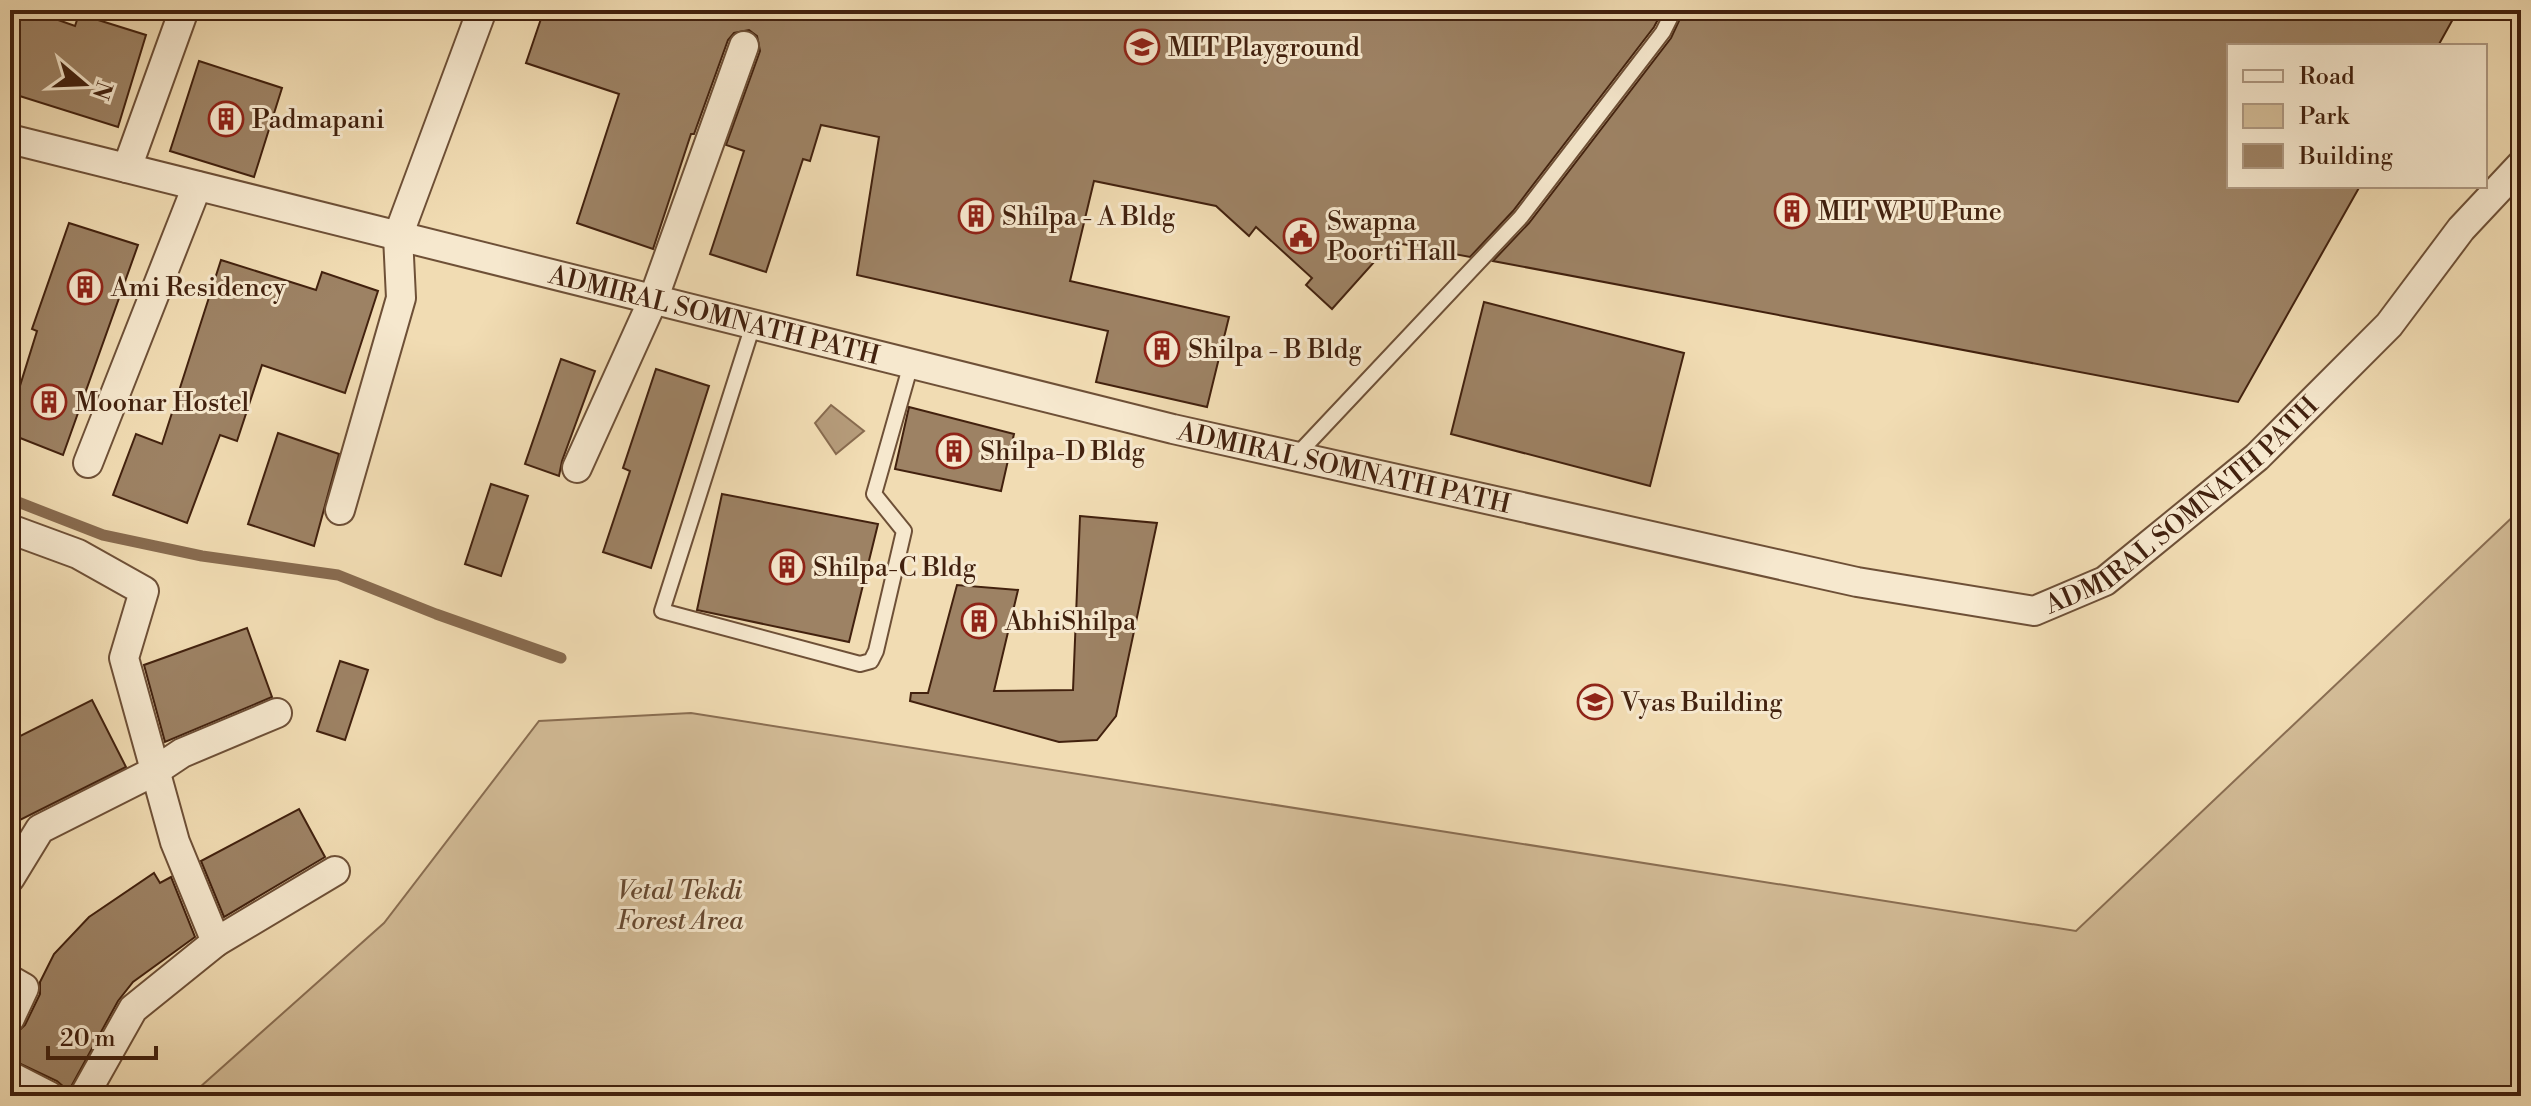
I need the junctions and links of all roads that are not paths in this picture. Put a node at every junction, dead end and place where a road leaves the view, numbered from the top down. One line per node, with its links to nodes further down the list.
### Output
1 (184, 10): 7 (street)
2 (482, 10): 9 (street)
3 (1674, 10): 13 (lane)
4 (744, 46): 10 (street)
5 (10, 139): 7 (street, ADMIRAL SOMNATH PATH)
6 (2521, 165): 13 (street, ADMIRAL SOMNATH PATH)
7 (127, 168): 8 (street, ADMIRAL SOMNATH PATH)
8 (197, 186): 9 (street, ADMIRAL SOMNATH PATH); 14 (street)
9 (398, 236): 10 (street, ADMIRAL SOMNATH PATH); 16 (street)
10 (653, 300): 11 (street, ADMIRAL SOMNATH PATH); 15 (street)
11 (753, 325): 12 (street, ADMIRAL SOMNATH PATH); 12 (lane)
12 (911, 364): 13 (street, ADMIRAL SOMNATH PATH)
13 (1294, 457)
14 (88, 463)
15 (577, 468)
16 (340, 510)
17 (10, 529): 19 (street)
18 (277, 713): 19 (street)
19 (155, 771): 21 (street); 22 (street)
20 (335, 871): 22 (street)
21 (10, 878)
22 (216, 942): 27 (street)
23 (10, 980): 24 (street)
24 (10, 1018)
25 (10, 1076): 26 (street)
26 (49, 1096)
27 (84, 1096)

